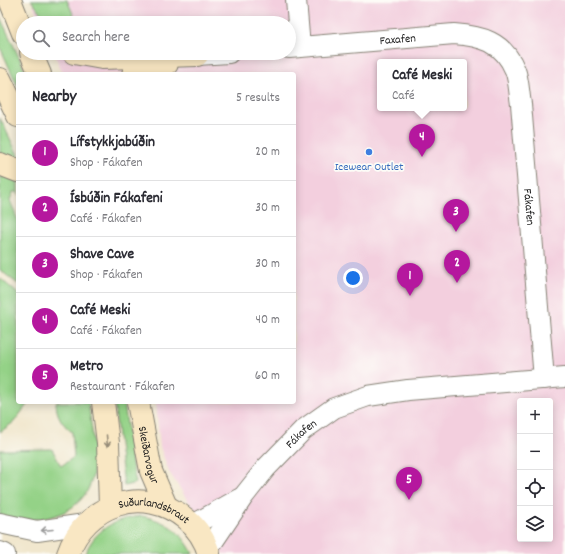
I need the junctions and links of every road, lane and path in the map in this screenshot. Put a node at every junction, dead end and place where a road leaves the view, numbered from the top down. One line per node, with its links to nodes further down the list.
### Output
1 (10, 0): 3 (main road)
2 (296, 0): 4 (street, Faxafen)
3 (17, 16)
4 (295, 16)
5 (494, 43): 6 (street, Faxafen); 16 (street, Fákafen)
6 (296, 48)
7 (34, 60): 9 (main road)
8 (183, 60): 10 (main road)
9 (39, 72)
10 (140, 72)
11 (0, 80): 12 (main road)
12 (16, 112)
13 (0, 164): 14 (main road)
14 (16, 170)
15 (565, 377): 16 (street, Fákafen)
16 (544, 379): 19 (street, Fákafen)
17 (103, 404): 21 (main road, one-way to 21)
18 (138, 404): 20 (main road, Skeiðarvogur)
19 (243, 497): 24 (street, Fákafen); 26 (street, Fákafen)
20 (166, 506): 21 (main road, Suðurlandsbraut); 24 (main road, Suðurlandsbraut)
21 (110, 507): 23 (main road, Suðurlandsbraut)
22 (0, 523): 23 (street, Suðurlandsbraut, one-way to 22)
23 (85, 524): 28 (main road, Suðurlandsbraut)
24 (193, 524): 26 (main road, Suðurlandsbraut)
25 (0, 552): 27 (street)
26 (209, 552)
27 (5, 554)
28 (68, 554)

